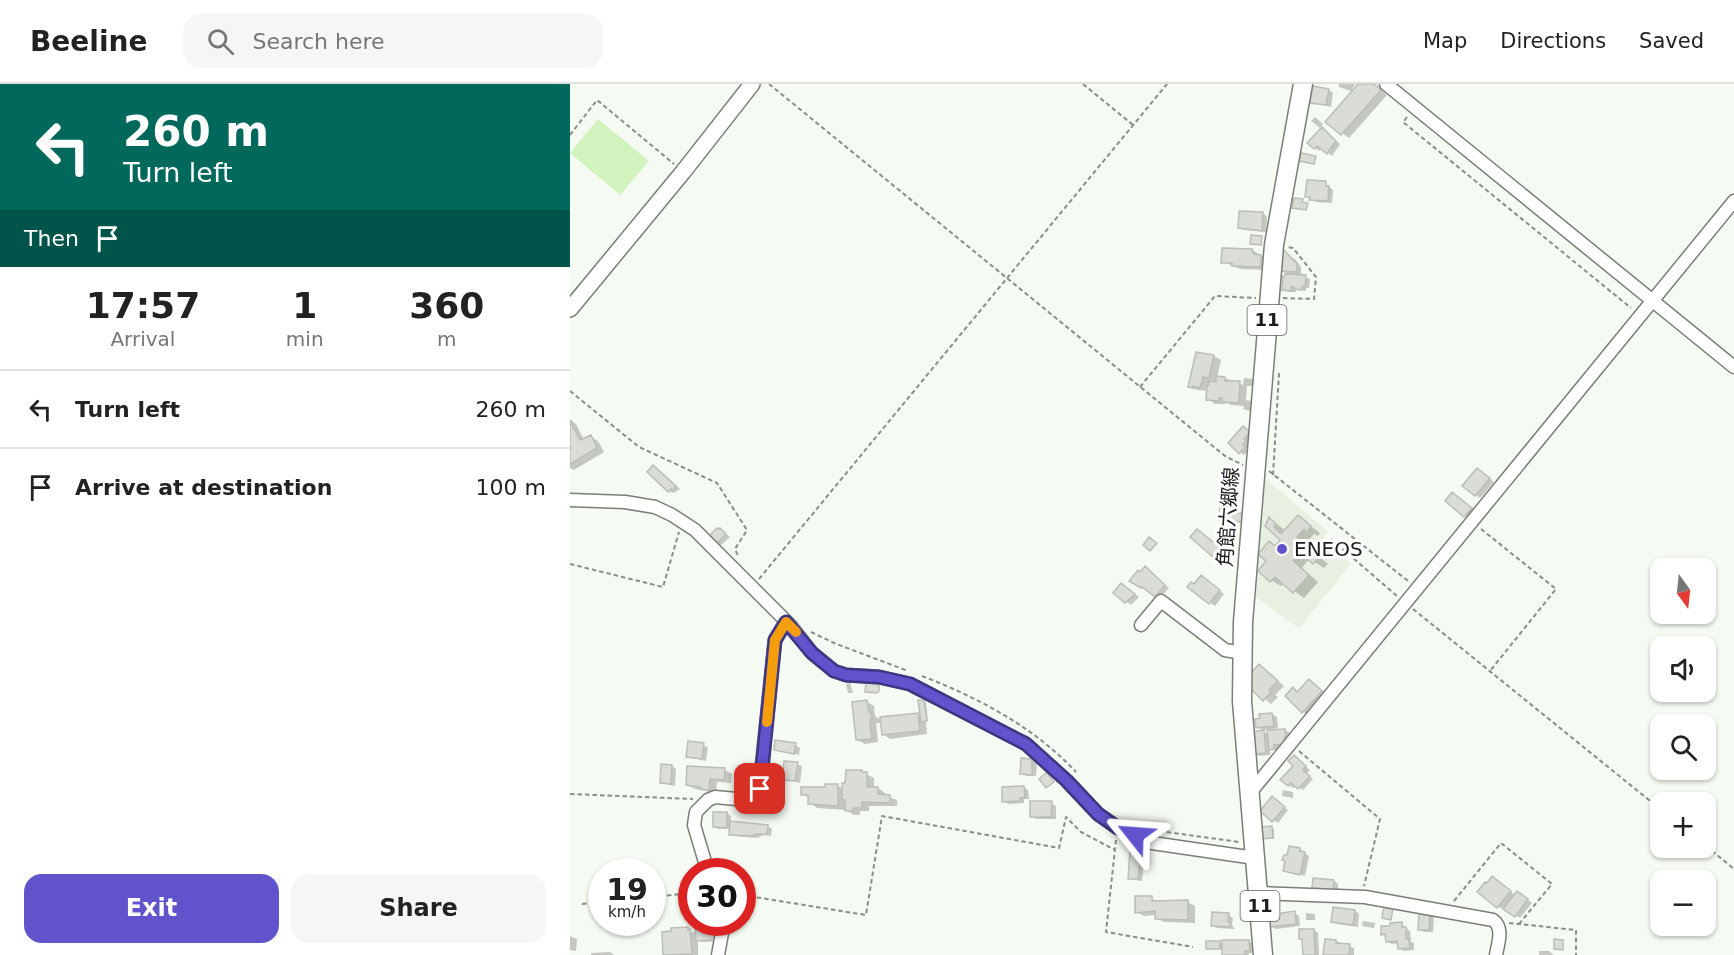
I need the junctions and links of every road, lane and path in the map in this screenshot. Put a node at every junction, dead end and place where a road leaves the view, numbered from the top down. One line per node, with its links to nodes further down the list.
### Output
1 (752, 84): 10 (street)
2 (769, 84): 13 (path)
3 (1083, 84): 8 (path)
4 (1167, 84): 8 (path)
5 (1303, 84): 12 (main road, 角館六郷線 / 11)
6 (1386, 84): 7 (street)
7 (1414, 107): 15 (street); 17 (path)
8 (1133, 125): 13 (path)
9 (570, 135): 10 (path)
10 (683, 172): 16 (street)
11 (1734, 201): 15 (street)
12 (1274, 245): 14 (main road, 角館六郷線 / 11); 14 (path)
13 (1007, 278): 20 (path); 30 (path)
14 (1276, 298): 20 (path); 22 (main road, 角館六郷線 / 11)
15 (1653, 301): 17 (street); 18 (street)
16 (570, 309)
17 (1640, 316): 25 (street)
18 (1734, 367)
19 (1279, 368): 23 (path)
20 (1140, 387): 22 (path)
21 (570, 391): 28 (path)
22 (1254, 465): 23 (path); 36 (main road, 角館六郷線 / 11)
23 (1273, 475): 31 (path)
24 (570, 500): 26 (street)
25 (1472, 521): 31 (street); 38 (path)
26 (684, 522): 29 (path); 33 (street)
27 (1331, 538): 32 (path)
28 (739, 558)
29 (570, 564)
30 (766, 586)
31 (1418, 588): 32 (street)
32 (1406, 603): 38 (path); 40 (street)
33 (786, 622): 45 (street); 46 (street)
34 (1141, 625): 36 (street)
35 (809, 631): 37 (path)
36 (1242, 654): 42 (main road, 角館六郷線 / 11)
37 (908, 671)
38 (1490, 671): 44 (path)
39 (919, 675): 41 (path)
40 (1290, 744): 42 (street); 55 (path)
41 (1077, 774)
42 (1250, 793): 49 (main road, 角館六郷線 / 11)
43 (570, 794): 45 (path)
44 (1650, 801)
45 (705, 802): 51 (street)
46 (1118, 828): 48 (path); 49 (street)
47 (1150, 829): 49 (path)
48 (1115, 850): 54 (path); 62 (path)
49 (1255, 851): 53 (main road, 角館六郷線 / 11)
50 (1716, 854): 52 (path)
51 (704, 858)
52 (1734, 869)
53 (1259, 893): 55 (street); 64 (main road, 角館六郷線 / 11)
54 (756, 897)
55 (1362, 897): 58 (street)
56 (588, 903): 57 (path)
57 (582, 904)
58 (1445, 911): 59 (street); 60 (path)
59 (1497, 922): 60 (path); 65 (street)
60 (1519, 924): 66 (path)
61 (721, 936): 63 (street)
62 (1192, 947)
63 (718, 955)
64 (1263, 955)
65 (1496, 955)
66 (1576, 955)

